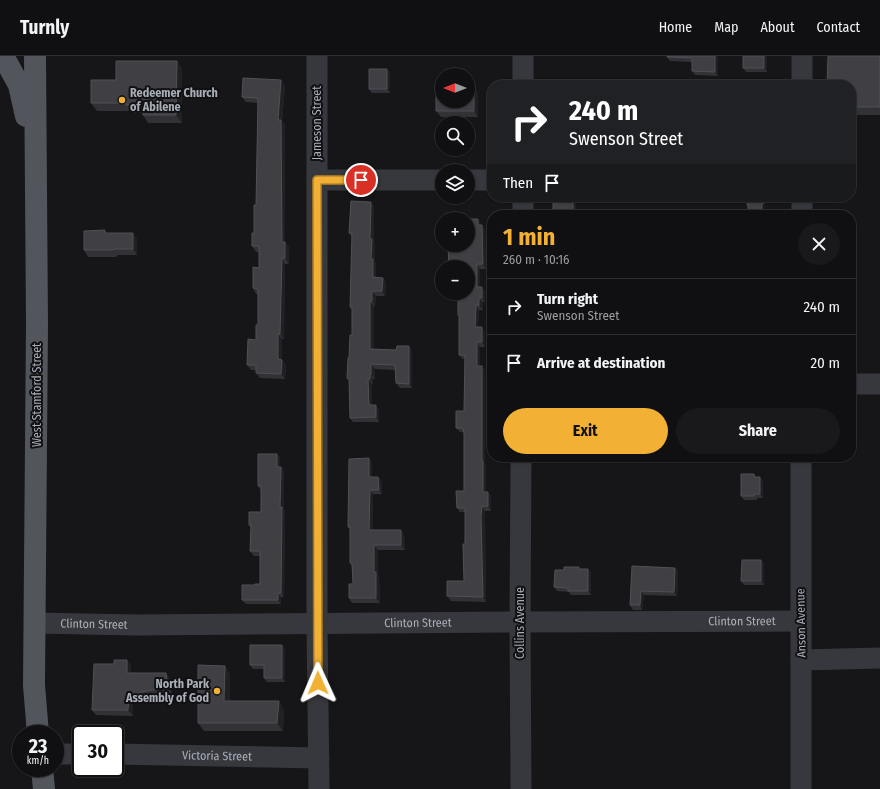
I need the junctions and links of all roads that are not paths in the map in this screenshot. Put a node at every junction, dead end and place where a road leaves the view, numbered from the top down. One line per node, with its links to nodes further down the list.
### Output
1 (1, 56): 8 (main road)
2 (35, 56): 8 (main road, West Stamford Street)
3 (317, 56): 9 (street, Jameson Street)
4 (523, 56): 6 (street)
5 (802, 56): 7 (street)
6 (523, 80)
7 (802, 80)
8 (35, 154): 19 (main road, West Stamford Street)
9 (317, 180): 10 (street); 20 (street, Jameson Street)
10 (435, 180)
11 (475, 180): 12 (street)
12 (487, 180)
13 (856, 384): 14 (street)
14 (880, 384)
15 (521, 462): 18 (street, Collins Avenue)
16 (801, 462): 17 (street, Anson Avenue)
17 (800, 621): 18 (street, Clinton Street); 22 (street, Anson Avenue)
18 (520, 622): 20 (street, Clinton Street); 29 (street, Collins Avenue)
19 (35, 623): 20 (street, Clinton Street); 23 (main road, West Stamford Street)
20 (317, 624): 25 (street, Jameson Street)
21 (880, 658): 22 (street)
22 (801, 660): 30 (street, Anson Avenue)
23 (37, 725)
24 (124, 754): 25 (street, Victoria Street)
25 (319, 758): 28 (street, Jameson Street)
26 (43, 777): 27 (main road)
27 (44, 789)
28 (319, 789)
29 (521, 789)
30 (801, 789)

